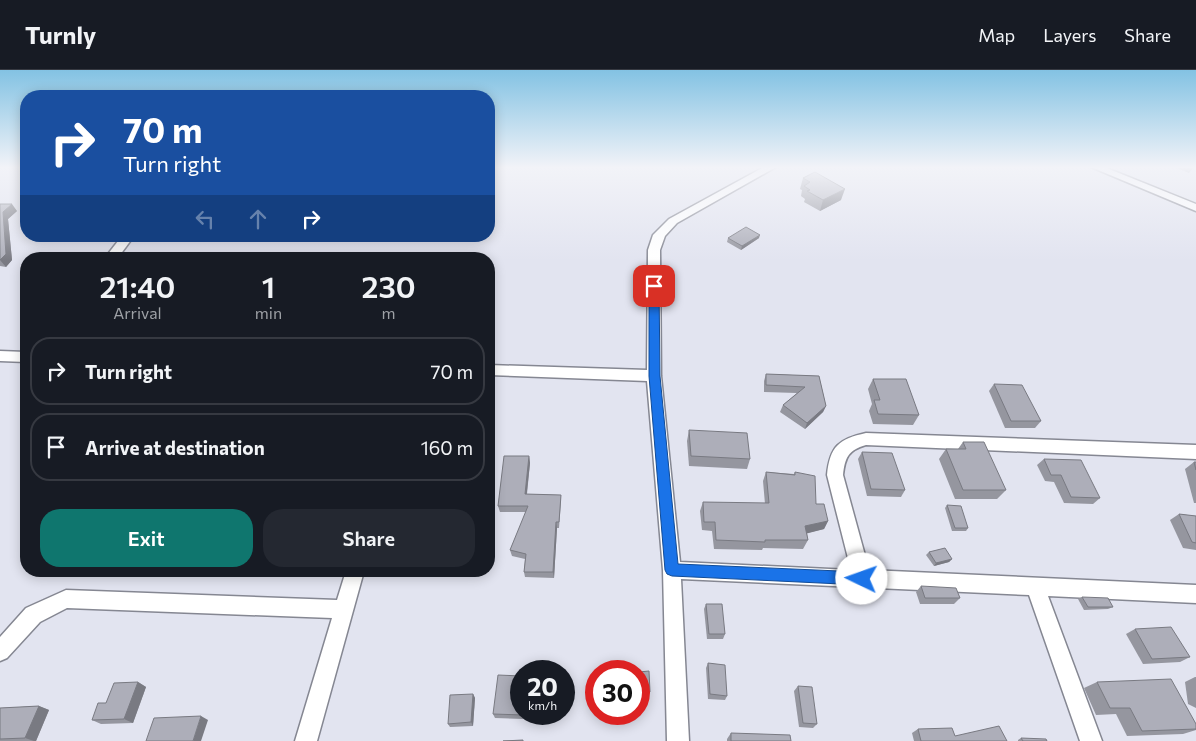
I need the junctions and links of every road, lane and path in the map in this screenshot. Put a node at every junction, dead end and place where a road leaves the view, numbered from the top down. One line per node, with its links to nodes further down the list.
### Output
1 (715, 198): 9 (street)
2 (1172, 198): 3 (street)
3 (1196, 208)
4 (123, 242): 5 (street)
5 (115, 252)
6 (0, 356): 7 (street)
7 (20, 357)
8 (495, 370): 9 (street)
9 (654, 376): 11 (street)
10 (1196, 452): 13 (street)
11 (672, 570): 13 (street); 19 (street)
12 (354, 577): 16 (street)
13 (862, 579): 14 (street)
14 (1035, 586): 15 (street); 20 (street)
15 (1196, 594)
16 (344, 609): 17 (street); 18 (street)
17 (0, 651)
18 (306, 741)
19 (678, 741)
20 (1091, 741)

